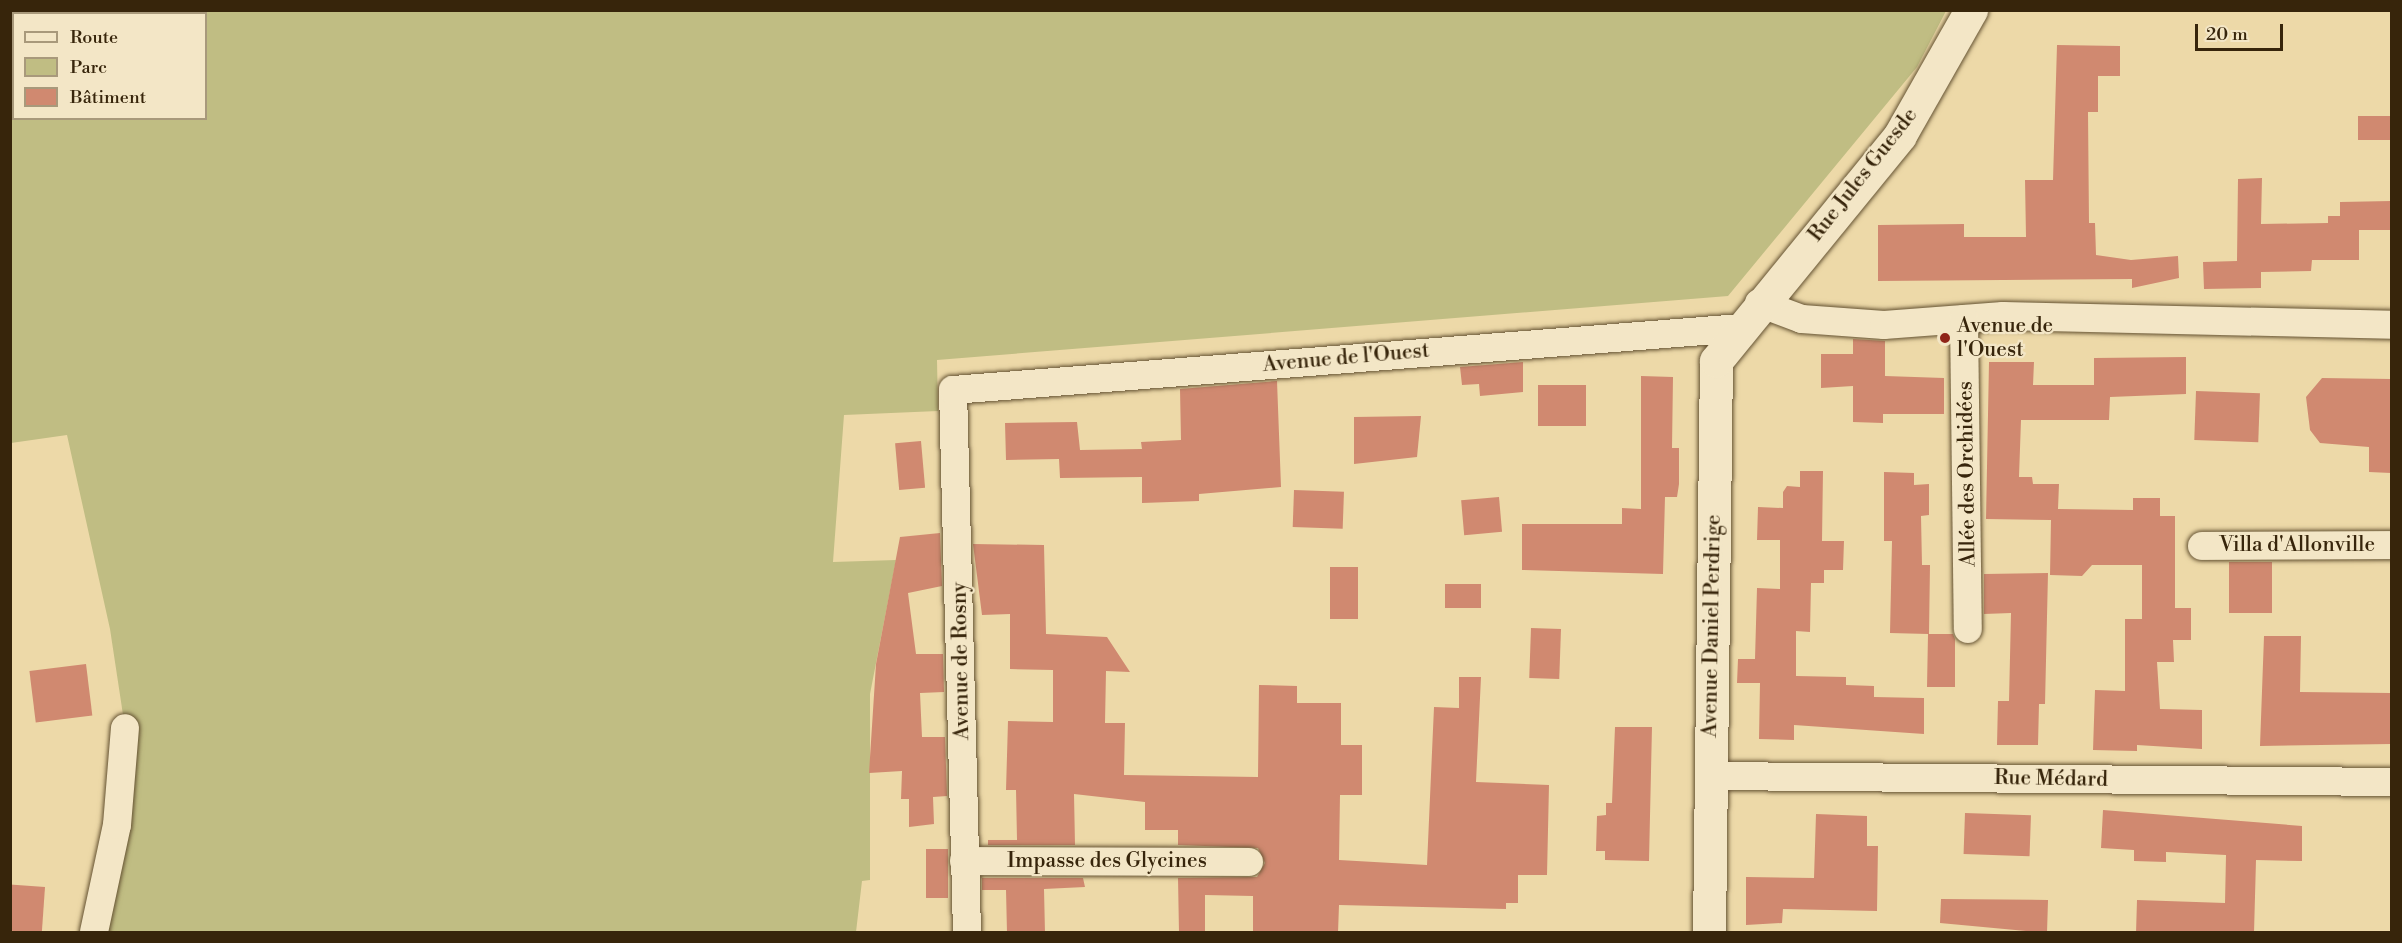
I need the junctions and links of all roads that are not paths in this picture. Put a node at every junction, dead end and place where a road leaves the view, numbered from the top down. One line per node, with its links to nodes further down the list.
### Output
1 (1971, 10): 2 (street, Rue Jules Guesde)
2 (1749, 316): 3 (street, Avenue de l'Ouest); 5 (street, Avenue de l'Ouest); 10 (street, Avenue Daniel Perdrige)
3 (1964, 319): 4 (street, Avenue de l'Ouest); 8 (street, Allée des Orchidées)
4 (2391, 325)
5 (953, 390): 12 (street, Avenue de Rosny)
6 (2391, 545): 7 (street, Villa d'Allonville)
7 (2202, 546)
8 (1968, 629)
9 (125, 728): 14 (street)
10 (1710, 776): 11 (street, Rue Médard); 16 (street, Avenue Daniel Perdrige)
11 (2391, 782)
12 (964, 861): 13 (street, Impasse des Glycines); 15 (street, Avenue de Rosny)
13 (1249, 862)
14 (94, 933)
15 (967, 933)
16 (1709, 933)

